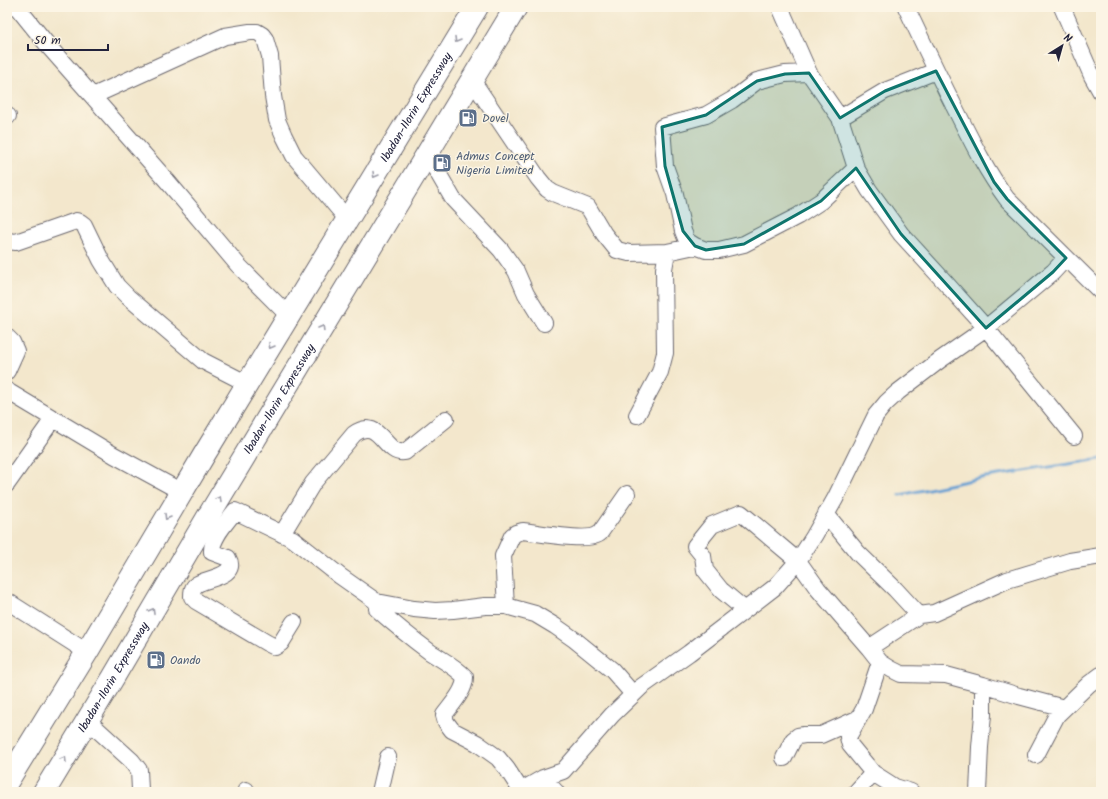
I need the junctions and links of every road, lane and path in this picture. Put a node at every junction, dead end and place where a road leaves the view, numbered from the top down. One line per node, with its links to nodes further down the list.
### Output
1 (16, 7): 11 (street)
2 (477, 7): 15 (highway, Ibadan-Ilorin Expressway, one-way to 15)
3 (516, 7): 9 (highway, Ibadan-Ilorin Expressway)
4 (780, 7): 8 (street)
5 (906, 7): 7 (street)
6 (1062, 7): 10 (street)
7 (936, 71): 12 (street); 19 (street)
8 (809, 73): 12 (street); 17 (street)
9 (472, 80): 13 (highway, Ibadan-Ilorin Expressway); 18 (street)
10 (1101, 92)
11 (93, 96): 15 (street); 21 (street)
12 (840, 118): 14 (street)
13 (427, 154): 22 (street); 53 (highway, Ibadan-Ilorin Expressway, one-way to 13)
14 (856, 168): 17 (street); 23 (street)
15 (348, 220): 21 (highway, Ibadan-Ilorin Expressway)
16 (7, 241): 26 (street)
17 (694, 246): 18 (street)
18 (667, 252): 28 (street)
19 (1066, 258): 20 (street); 23 (street)
20 (1101, 292)
21 (289, 316): 26 (highway, Ibadan-Ilorin Expressway, one-way to 26)
22 (544, 323)
23 (986, 328): 31 (street); 35 (street)
24 (7, 337): 25 (street)
25 (7, 371)
26 (248, 384): 33 (highway, Ibadan-Ilorin Expressway)
27 (7, 390): 29 (street)
28 (637, 415)
29 (53, 419): 32 (street); 33 (street)
30 (446, 419): 36 (street)
31 (1074, 436)
32 (7, 484)
33 (182, 492): 46 (highway, Ibadan-Ilorin Expressway, one-way to 46)
34 (627, 494): 40 (street)
35 (826, 514): 38 (street); 43 (street)
36 (282, 534): 40 (street); 44 (street)
37 (1101, 556): 43 (street)
38 (798, 561): 42 (street); 42 (street); 45 (street)
39 (7, 601): 46 (street)
40 (506, 606): 50 (street)
41 (376, 609): 64 (street)
42 (746, 610): 50 (street)
43 (919, 615): 45 (street)
44 (294, 622)
45 (870, 648): 47 (street)
46 (87, 652): 59 (highway, Ibadan-Ilorin Expressway)
47 (880, 662): 49 (street); 52 (street)
48 (1101, 675): 51 (street)
49 (983, 684): 51 (street); 68 (street)
50 (634, 694): 58 (street)
51 (1064, 708): 54 (street)
52 (857, 719): 56 (street); 57 (street)
53 (87, 720): 61 (highway, Ibadan-Ilorin Expressway, one-way to 53); 62 (street)
54 (1036, 755)
55 (388, 757): 63 (street)
56 (784, 758)
57 (873, 773): 60 (street); 66 (street)
58 (543, 778): 64 (street); 65 (street)
59 (7, 780)
60 (893, 789): 67 (street)
61 (44, 792)
62 (139, 792)
63 (380, 792)
64 (521, 792)
65 (556, 792)
66 (856, 792)
67 (911, 792)
68 (978, 792)

